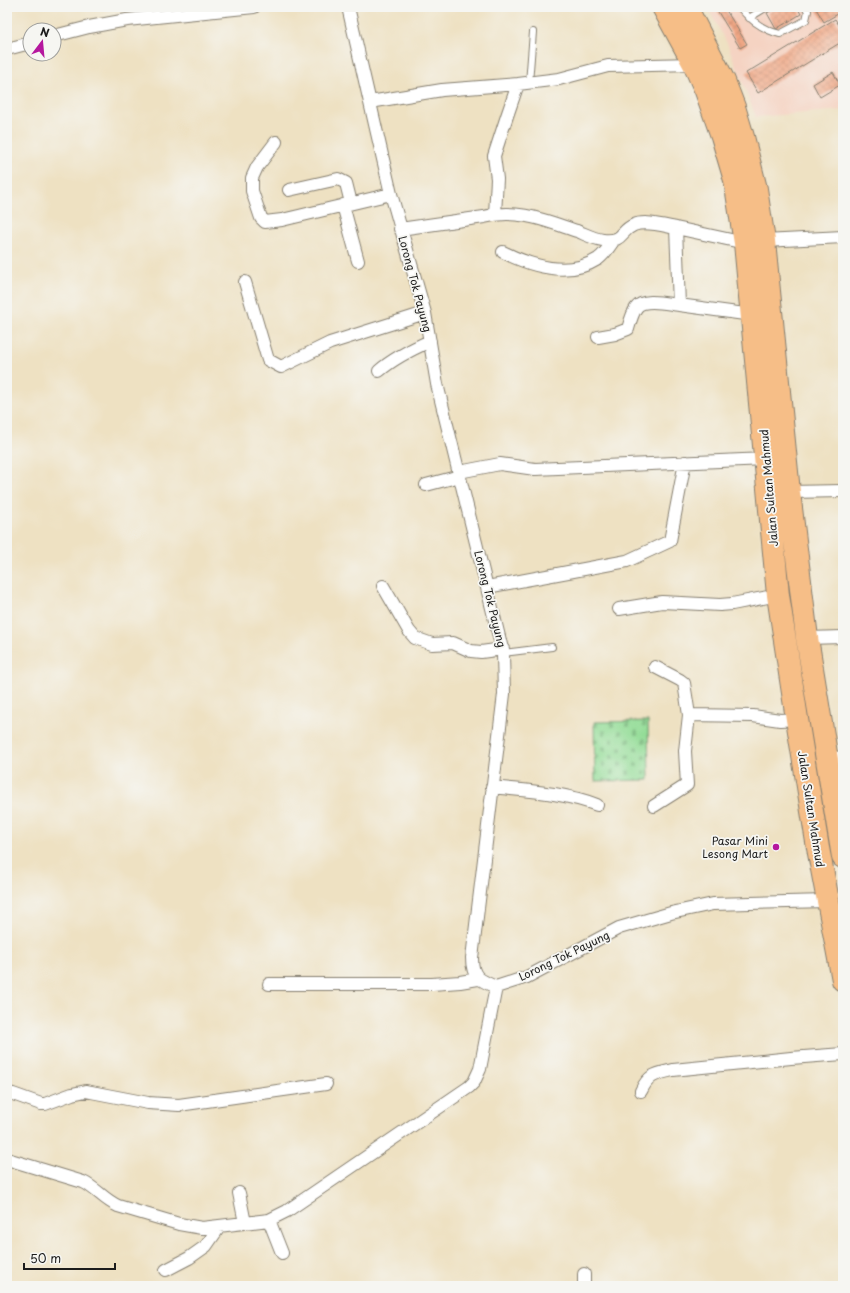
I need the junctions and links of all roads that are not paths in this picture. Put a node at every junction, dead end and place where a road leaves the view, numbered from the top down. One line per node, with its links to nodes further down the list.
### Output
1 (254, 7): 10 (street)
2 (348, 7): 15 (street, Lorong Tok Payung)
3 (664, 7): 13 (highway, Jalan Sultan Mahmud)
4 (686, 7): 25 (highway, Jalan Sultan Mahmud)
5 (739, 7): 8 (lane)
6 (767, 7): 8 (lane)
7 (805, 7): 8 (lane)
8 (749, 18)
9 (533, 32): 14 (lane)
10 (62, 34)
11 (22, 44): 12 (street)
12 (7, 48)
13 (694, 64): 14 (street); 25 (highway, Jalan Sultan Mahmud)
14 (523, 84): 15 (street); 20 (street)
15 (370, 102): 18 (street, Lorong Tok Payung)
16 (276, 142): 19 (street)
17 (289, 190): 19 (street)
18 (391, 194): 19 (street); 22 (street, Lorong Tok Payung)
19 (347, 204): 27 (street)
20 (495, 214): 22 (street); 24 (street)
21 (676, 228): 24 (street); 25 (street); 29 (street)
22 (400, 229): 30 (street, Lorong Tok Payung)
23 (843, 237): 25 (street)
24 (614, 240): 26 (street)
25 (755, 242): 31 (highway, Jalan Sultan Mahmud); 40 (highway, Jalan Sultan Mahmud)
26 (502, 252)
27 (358, 261)
28 (245, 282): 30 (street)
29 (679, 305): 31 (street); 32 (street)
30 (425, 313): 33 (street, Lorong Tok Payung)
31 (752, 315): 35 (highway, Jalan Sultan Mahmud)
32 (598, 337)
33 (430, 341): 34 (street); 37 (street, Lorong Tok Payung)
34 (379, 371)
35 (766, 459): 36 (street); 43 (highway, Jalan Sultan Mahmud)
36 (685, 462): 37 (street); 42 (street)
37 (460, 474): 38 (street); 42 (street, Lorong Tok Payung)
38 (426, 484)
39 (843, 491): 40 (street)
40 (789, 492): 46 (highway, Jalan Sultan Mahmud)
41 (383, 586): 48 (street)
42 (487, 587): 48 (street, Lorong Tok Payung)
43 (778, 595): 44 (street); 51 (highway, Jalan Sultan Mahmud)
44 (619, 609)
45 (843, 637): 46 (street)
46 (807, 638): 52 (highway, Jalan Sultan Mahmud)
47 (552, 647): 48 (lane)
48 (503, 651): 53 (street, Lorong Tok Payung)
49 (655, 667): 50 (street)
50 (688, 715): 51 (street); 56 (street)
51 (796, 719): 57 (highway, Jalan Sultan Mahmud)
52 (835, 757): 55 (highway, Jalan Sultan Mahmud)
53 (492, 787): 54 (street); 60 (street, Lorong Tok Payung)
54 (596, 805)
55 (839, 805): 58 (highway, Jalan Sultan Mahmud)
56 (654, 806)
57 (818, 848): 58 (highway); 59 (highway, Jalan Sultan Mahmud)
58 (842, 851)
59 (827, 901): 61 (highway, Jalan Sultan Mahmud); 63 (street, Lorong Tok Payung)
60 (478, 979): 62 (street); 63 (street)
61 (843, 980)
62 (269, 984)
63 (496, 987): 70 (street)
64 (843, 1054): 66 (street)
65 (326, 1084): 67 (street)
66 (641, 1092)
67 (7, 1093)
68 (7, 1159): 72 (street)
69 (240, 1193): 71 (street)
70 (269, 1220): 71 (street); 73 (street)
71 (245, 1223): 72 (street)
72 (220, 1226): 74 (street)
73 (282, 1253)
74 (166, 1270)

